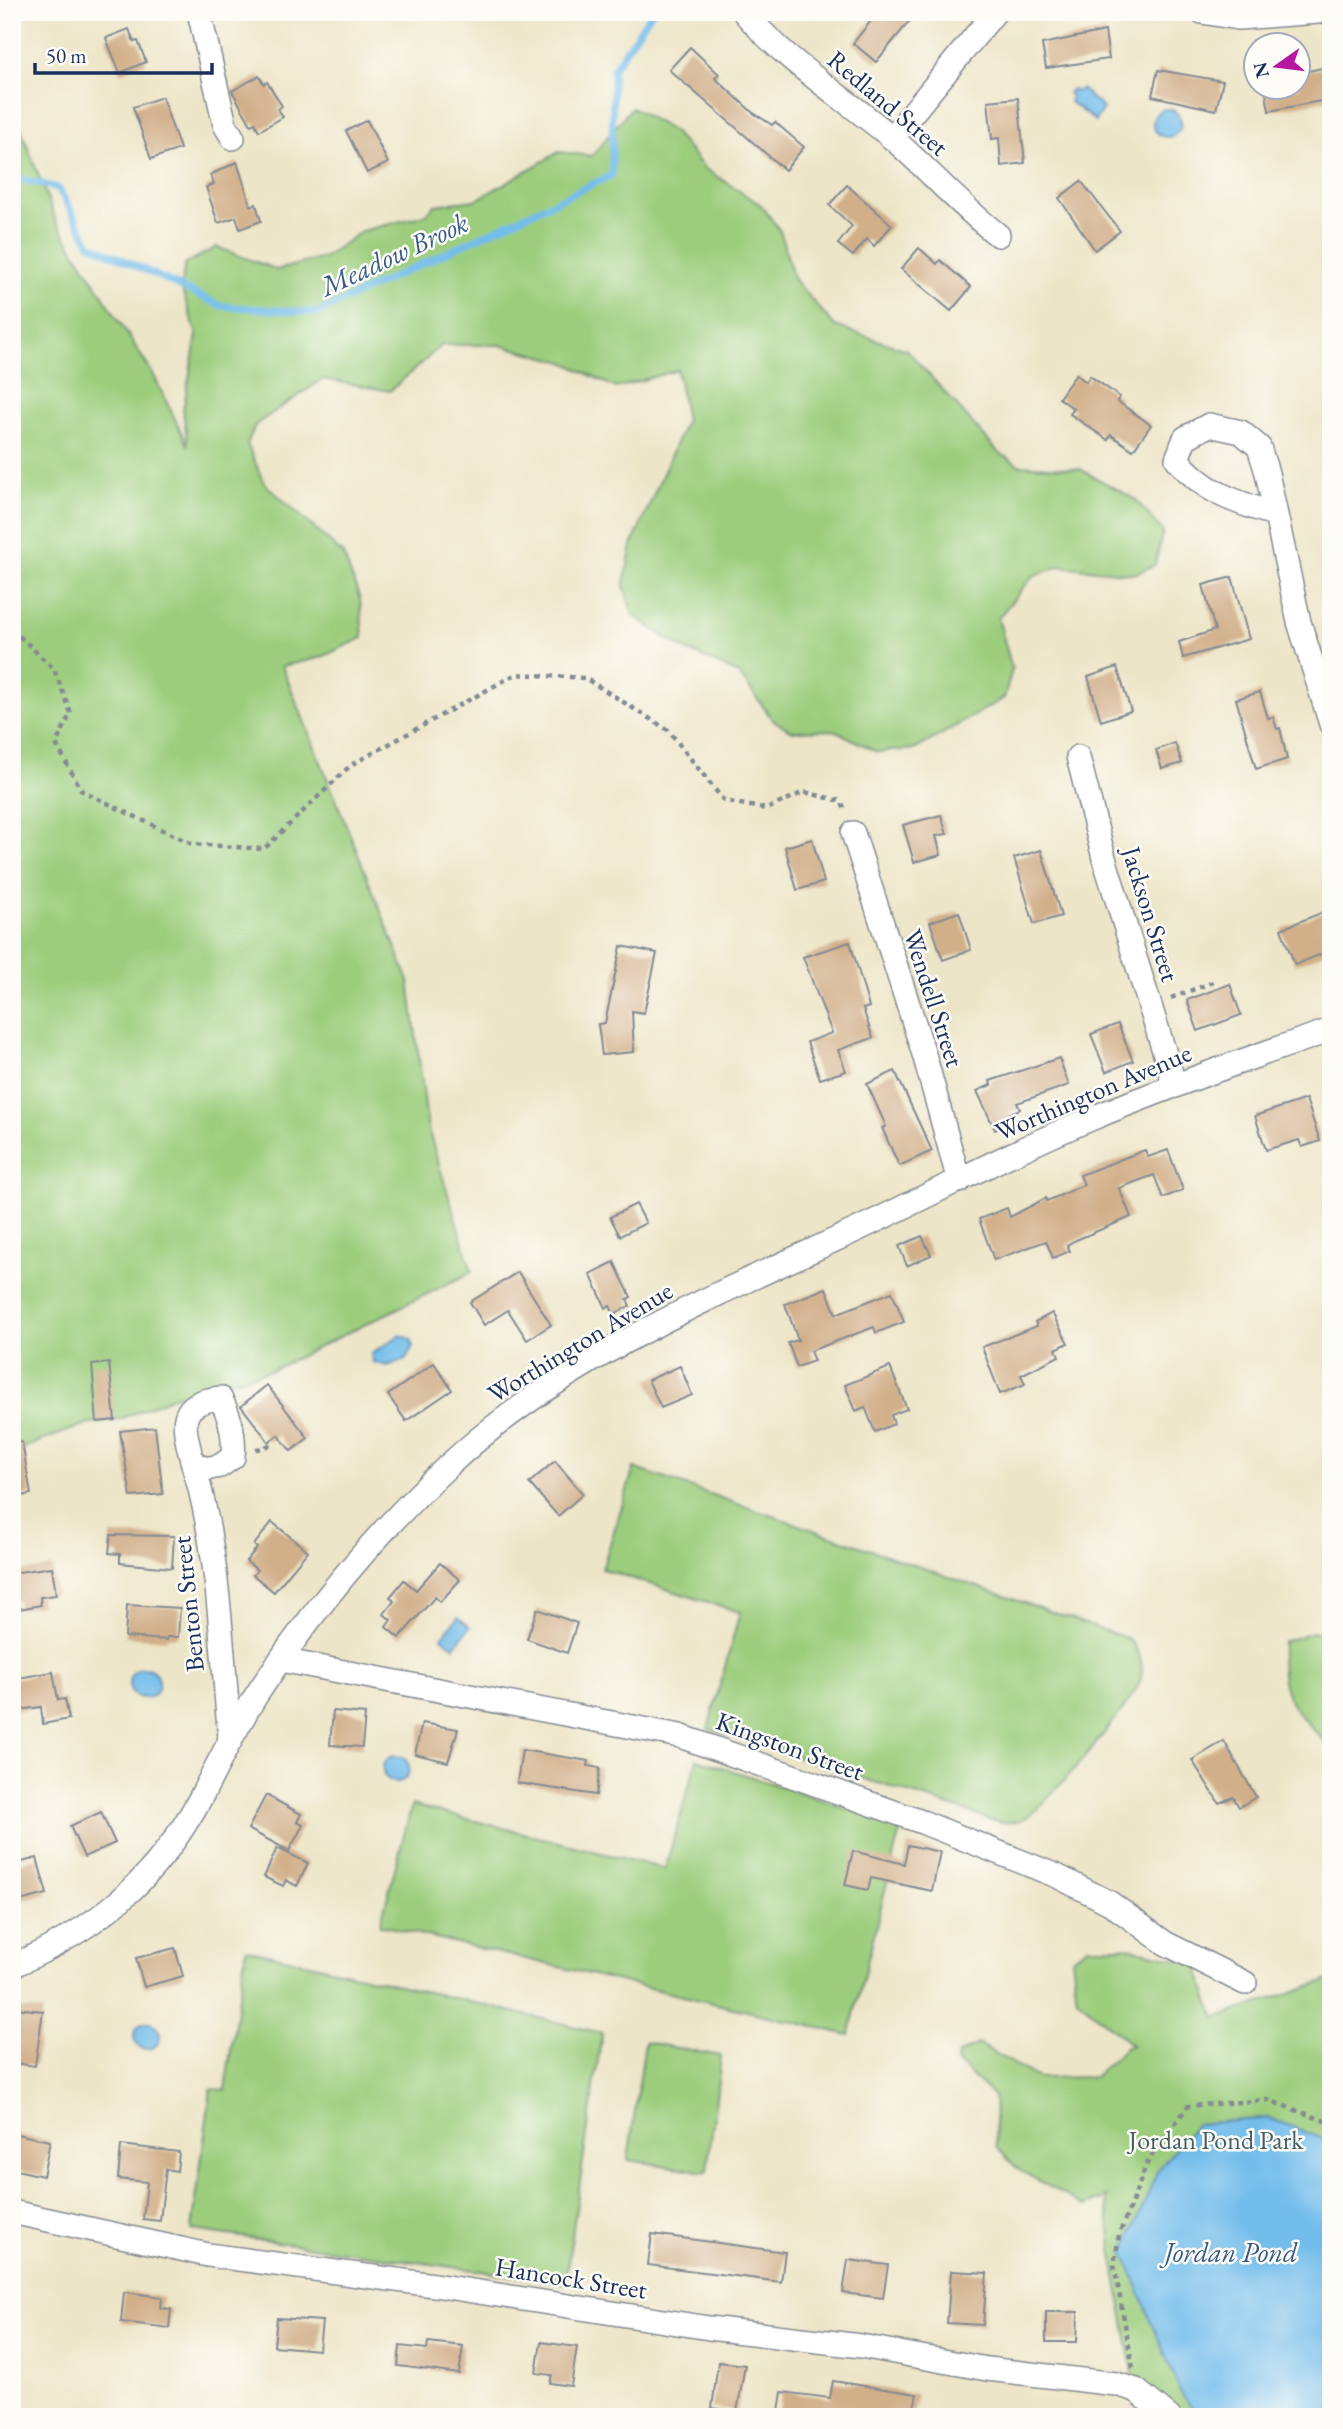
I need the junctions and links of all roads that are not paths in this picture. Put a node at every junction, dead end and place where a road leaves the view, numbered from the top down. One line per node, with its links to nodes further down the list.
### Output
1 (199, 12): 6 (street)
2 (744, 12): 7 (street, Redland Street)
3 (995, 12): 7 (street)
4 (1202, 12): 5 (street)
5 (1318, 12)
6 (233, 138)
7 (892, 138): 8 (street, Redland Street)
8 (998, 234)
9 (1274, 514): 9 (street); 10 (street)
10 (1331, 724)
11 (1078, 757): 14 (street, Jackson Street)
12 (853, 832): 15 (street, Wendell Street)
13 (1331, 1030): 14 (street, Worthington Avenue)
14 (1175, 1086): 15 (street, Worthington Avenue)
15 (959, 1181): 17 (street, Worthington Avenue)
16 (194, 1463): 18 (street, Benton Street)
17 (281, 1660): 18 (street, Worthington Avenue); 20 (street, Kingston Street)
18 (230, 1740): 19 (street, Worthington Avenue)
19 (12, 1966)
20 (1245, 1983)
21 (12, 2212): 22 (street, Hancock Street)
22 (1169, 2417)

